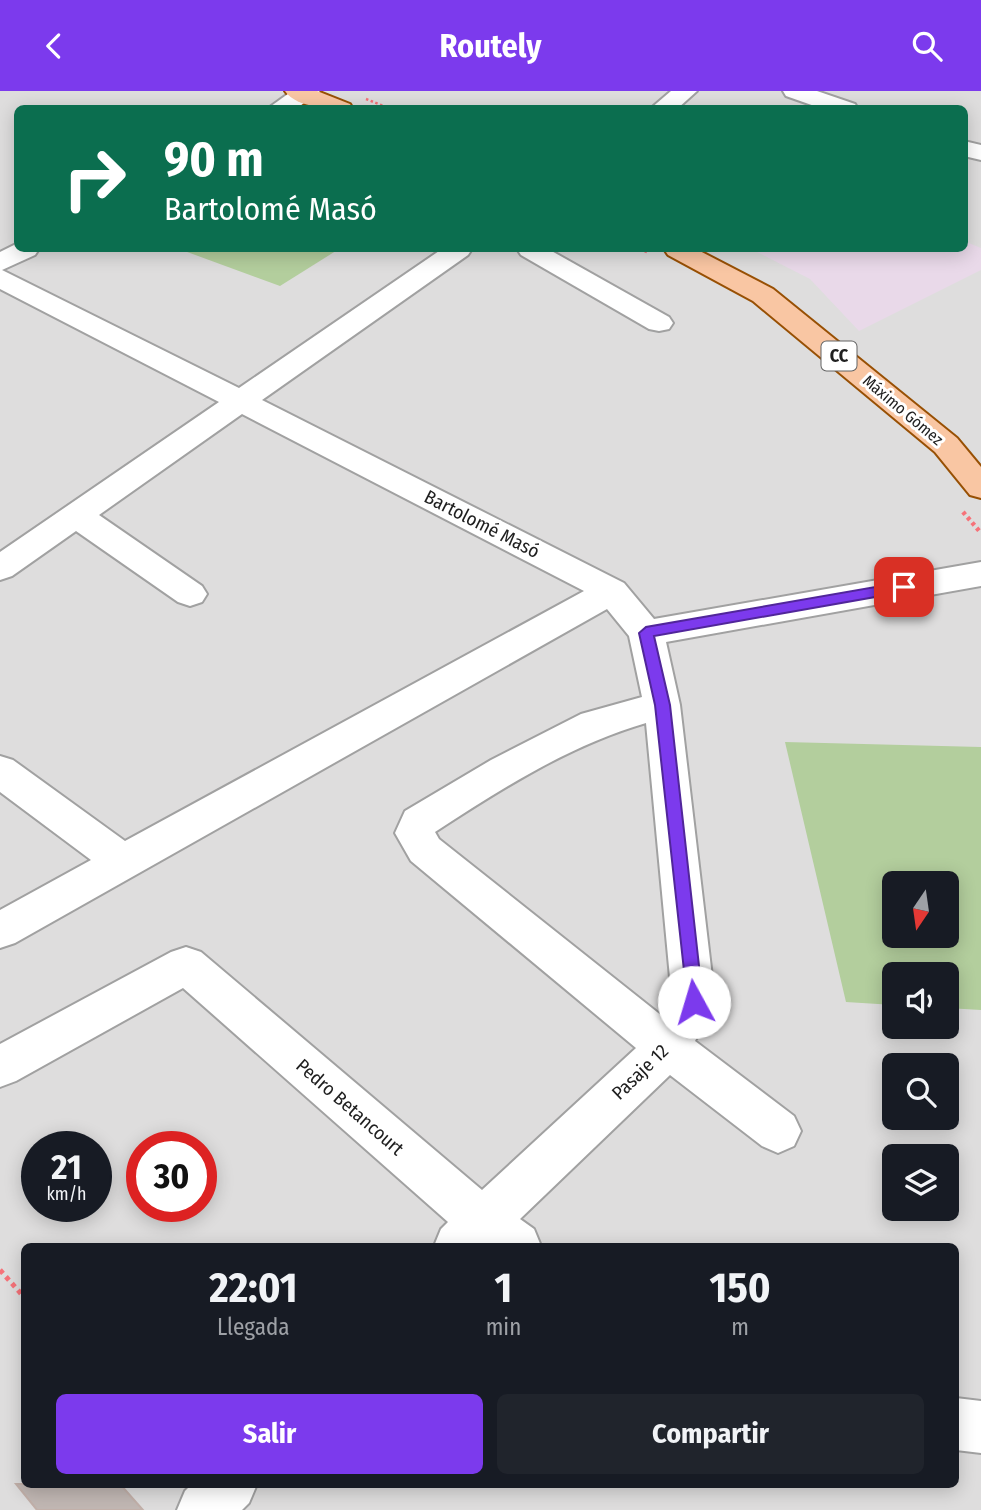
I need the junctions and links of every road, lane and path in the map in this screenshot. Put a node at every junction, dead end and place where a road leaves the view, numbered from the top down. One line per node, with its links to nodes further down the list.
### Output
1 (686, 91): 6 (street)
2 (794, 91): 7 (street)
3 (303, 92): 4 (street); 5 (main road)
4 (284, 105)
5 (333, 105)
6 (667, 105)
7 (834, 105)
8 (20, 252): 12 (street)
9 (455, 252): 15 (street)
10 (535, 252): 14 (street)
11 (683, 252): 16 (main road, Máximo Gómez / CC)
12 (0, 263)
13 (0, 278): 15 (street, Bartolomé Masó)
14 (659, 323)
15 (240, 401): 17 (street); 20 (street, Bartolomé Masó)
16 (981, 488)
17 (76, 515): 18 (street); 21 (street)
18 (0, 568)
19 (981, 574): 22 (street)
20 (612, 591): 22 (street, Bartolomé Masó); 25 (street)
21 (190, 594)
22 (646, 633): 23 (street, Pasaje 12)
23 (662, 705): 27 (street, Pasaje 12); 27 (street)
24 (0, 771): 25 (street)
25 (122, 861): 26 (street)
26 (0, 930)
27 (668, 1047): 29 (street); 30 (street, Pasaje 12)
28 (0, 1067): 30 (street, Pedro Betancourt)
29 (778, 1131)
30 (486, 1238)
31 (0, 1270): 32 (path)
32 (21, 1294)
33 (959, 1424): 34 (street)
34 (981, 1427)
35 (226, 1488): 36 (street)
36 (205, 1510)

